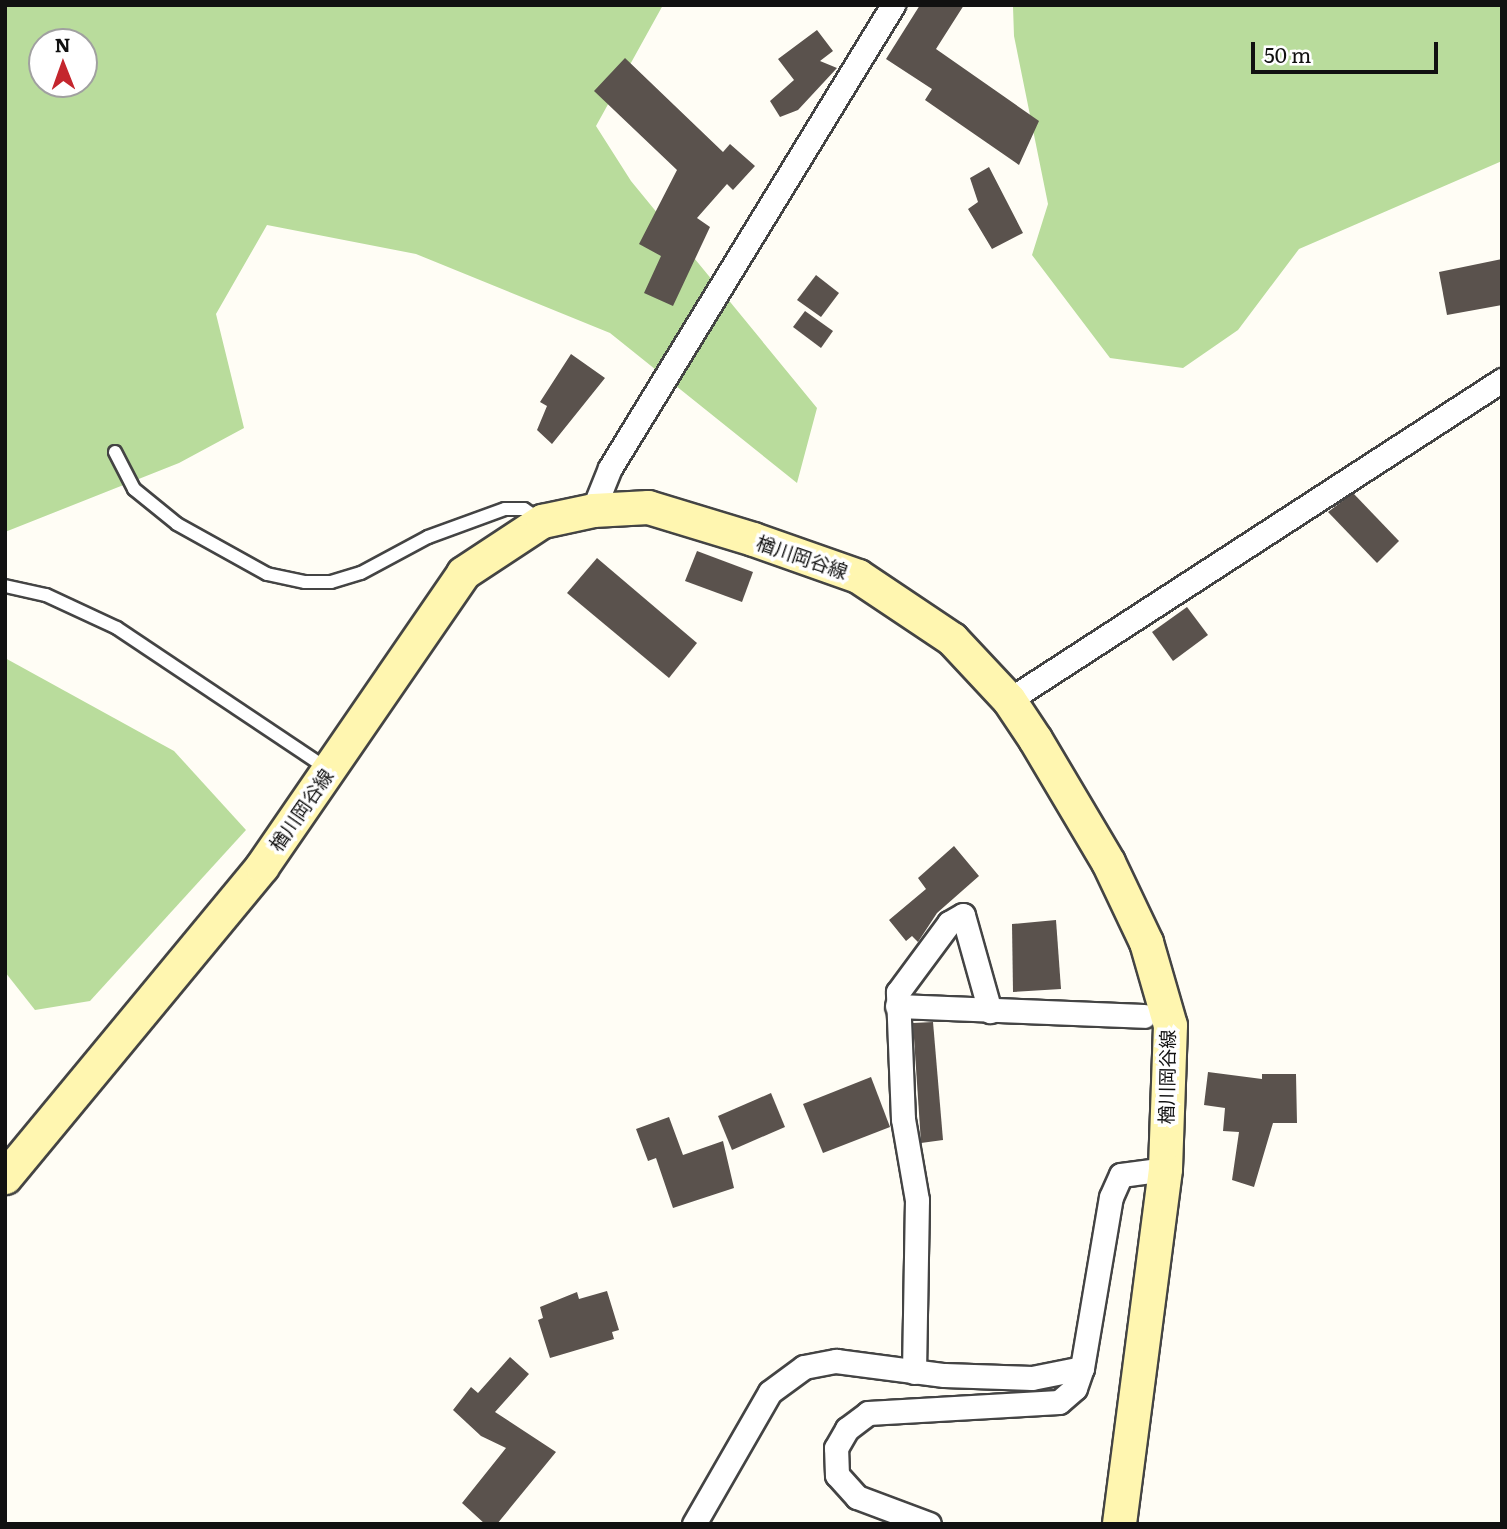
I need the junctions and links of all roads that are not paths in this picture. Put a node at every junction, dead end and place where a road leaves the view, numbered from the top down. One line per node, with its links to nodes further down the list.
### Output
1 (893, 5): 4 (street)
2 (1502, 380): 7 (street)
3 (116, 453): 5 (lane)
4 (593, 510): 5 (main road, 楢川岡谷線); 7 (main road, 楢川岡谷線)
5 (542, 522): 8 (main road, 楢川岡谷線)
6 (5, 586): 8 (lane)
7 (1009, 700): 12 (main road, 楢川岡谷線)
8 (329, 769): 13 (main road, 楢川岡谷線)
9 (897, 1006): 10 (street); 10 (street); 15 (street)
10 (990, 1011): 11 (street)
11 (1144, 1016)
12 (1165, 1169): 14 (street); 18 (main road, 楢川岡谷線)
13 (5, 1177)
14 (1082, 1368): 15 (street); 17 (street)
15 (914, 1372): 16 (street)
16 (694, 1524)
17 (929, 1524)
18 (1119, 1524)

